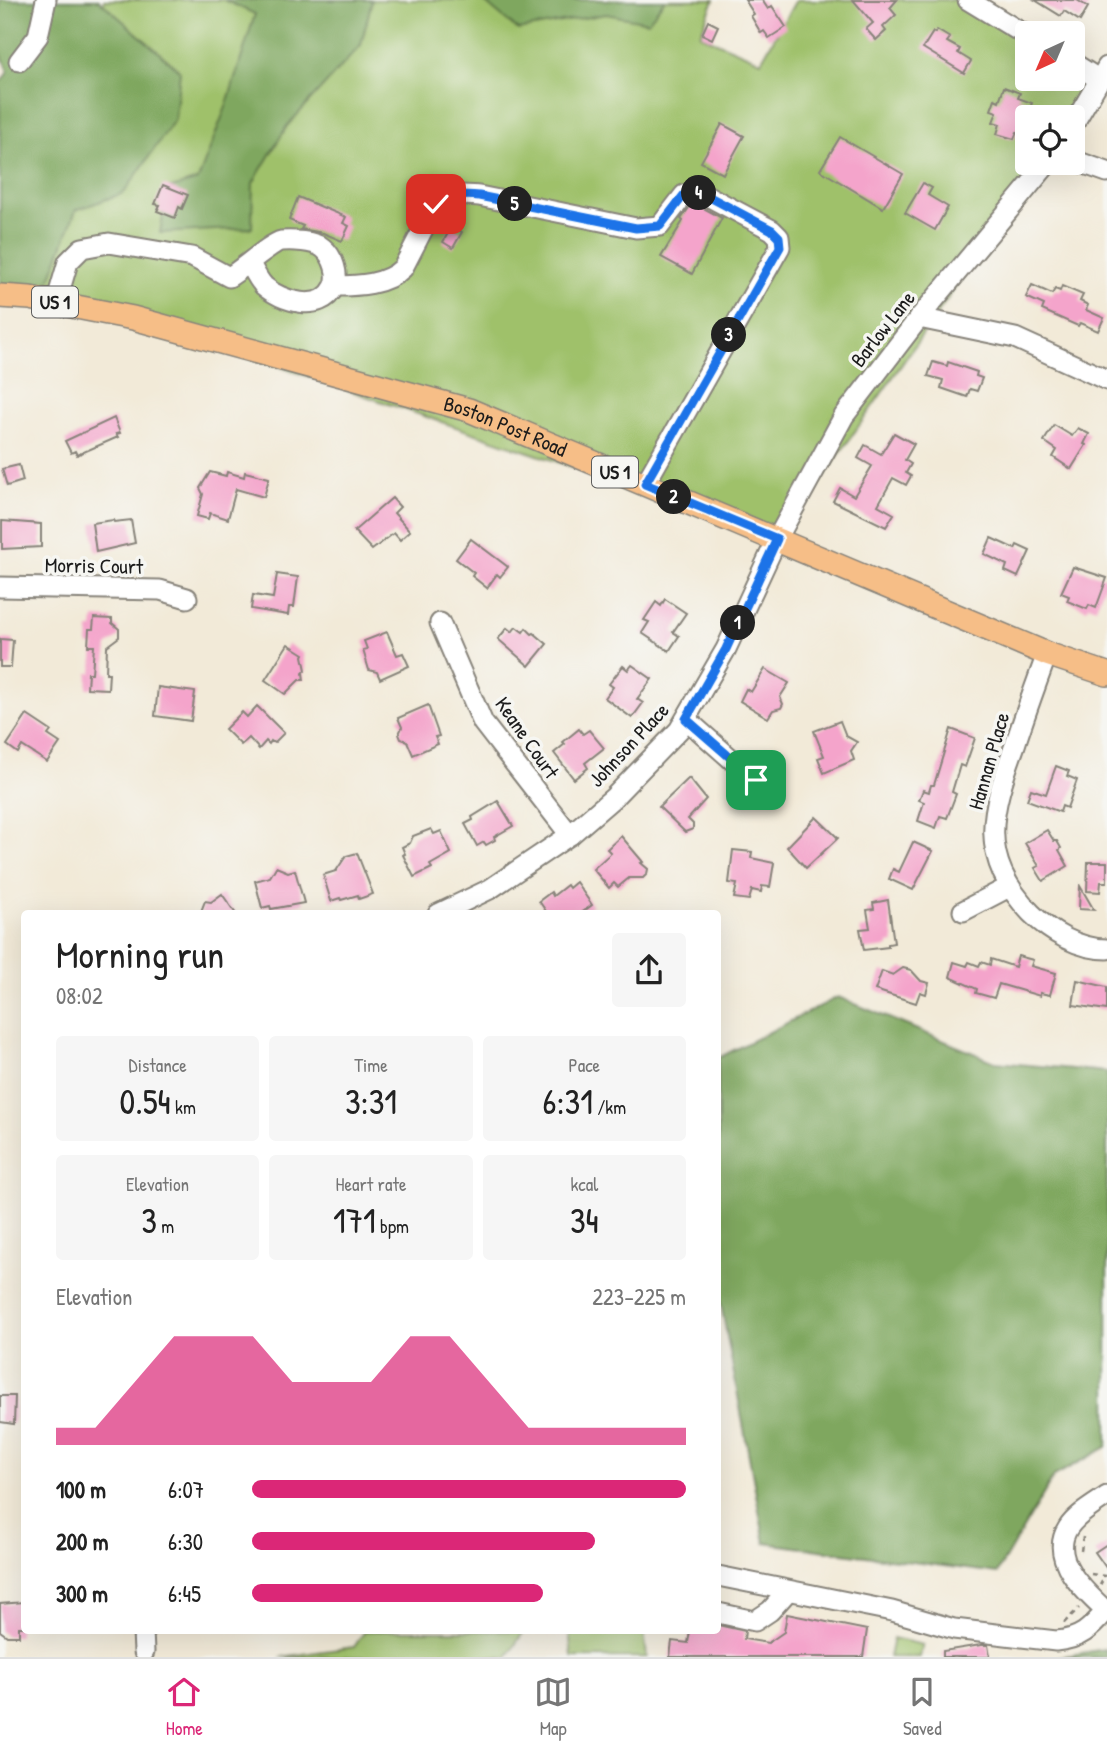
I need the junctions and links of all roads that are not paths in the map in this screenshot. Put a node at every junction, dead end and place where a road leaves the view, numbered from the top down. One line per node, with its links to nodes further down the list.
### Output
1 (46, 0): 4 (street)
2 (968, 0): 3 (street)
3 (1015, 29)
4 (19, 61)
5 (1085, 68): 6 (street)
6 (1103, 73): 7 (street)
7 (1085, 105)
8 (1085, 164): 9 (street)
9 (1107, 172)
10 (1038, 175): 15 (street, Barlow Lane)
11 (250, 263): 12 (street); 12 (street); 14 (street)
12 (334, 286): 17 (street)
13 (0, 296): 14 (main road, Boston Post Road / US 1)
14 (56, 303): 17 (main road, Boston Post Road / US 1)
15 (919, 318): 16 (street); 18 (street, Barlow Lane)
16 (1107, 380)
17 (645, 484): 18 (main road, Boston Post Road / US 1)
18 (777, 539): 22 (main road, Boston Post Road / US 1); 24 (street, Johnson Place)
19 (0, 587): 20 (street, Morris Court)
20 (187, 598)
21 (440, 623): 26 (street, Keane Court)
22 (1047, 653): 23 (main road, Boston Post Road / US 1); 27 (street, Hannan Place)
23 (1107, 674)
24 (686, 719): 25 (street); 26 (street, Johnson Place)
25 (756, 780)
26 (570, 835): 28 (street, Johnson Place)
27 (1009, 887): 29 (street); 30 (street, Hannan Place)
28 (446, 910)
29 (963, 911)
30 (1107, 949)
31 (1107, 1496): 34 (street)
32 (721, 1577): 33 (street)
33 (788, 1591): 34 (street); 35 (street)
34 (1107, 1611)
35 (721, 1614)
36 (143, 1634): 37 (street)
37 (144, 1652)

